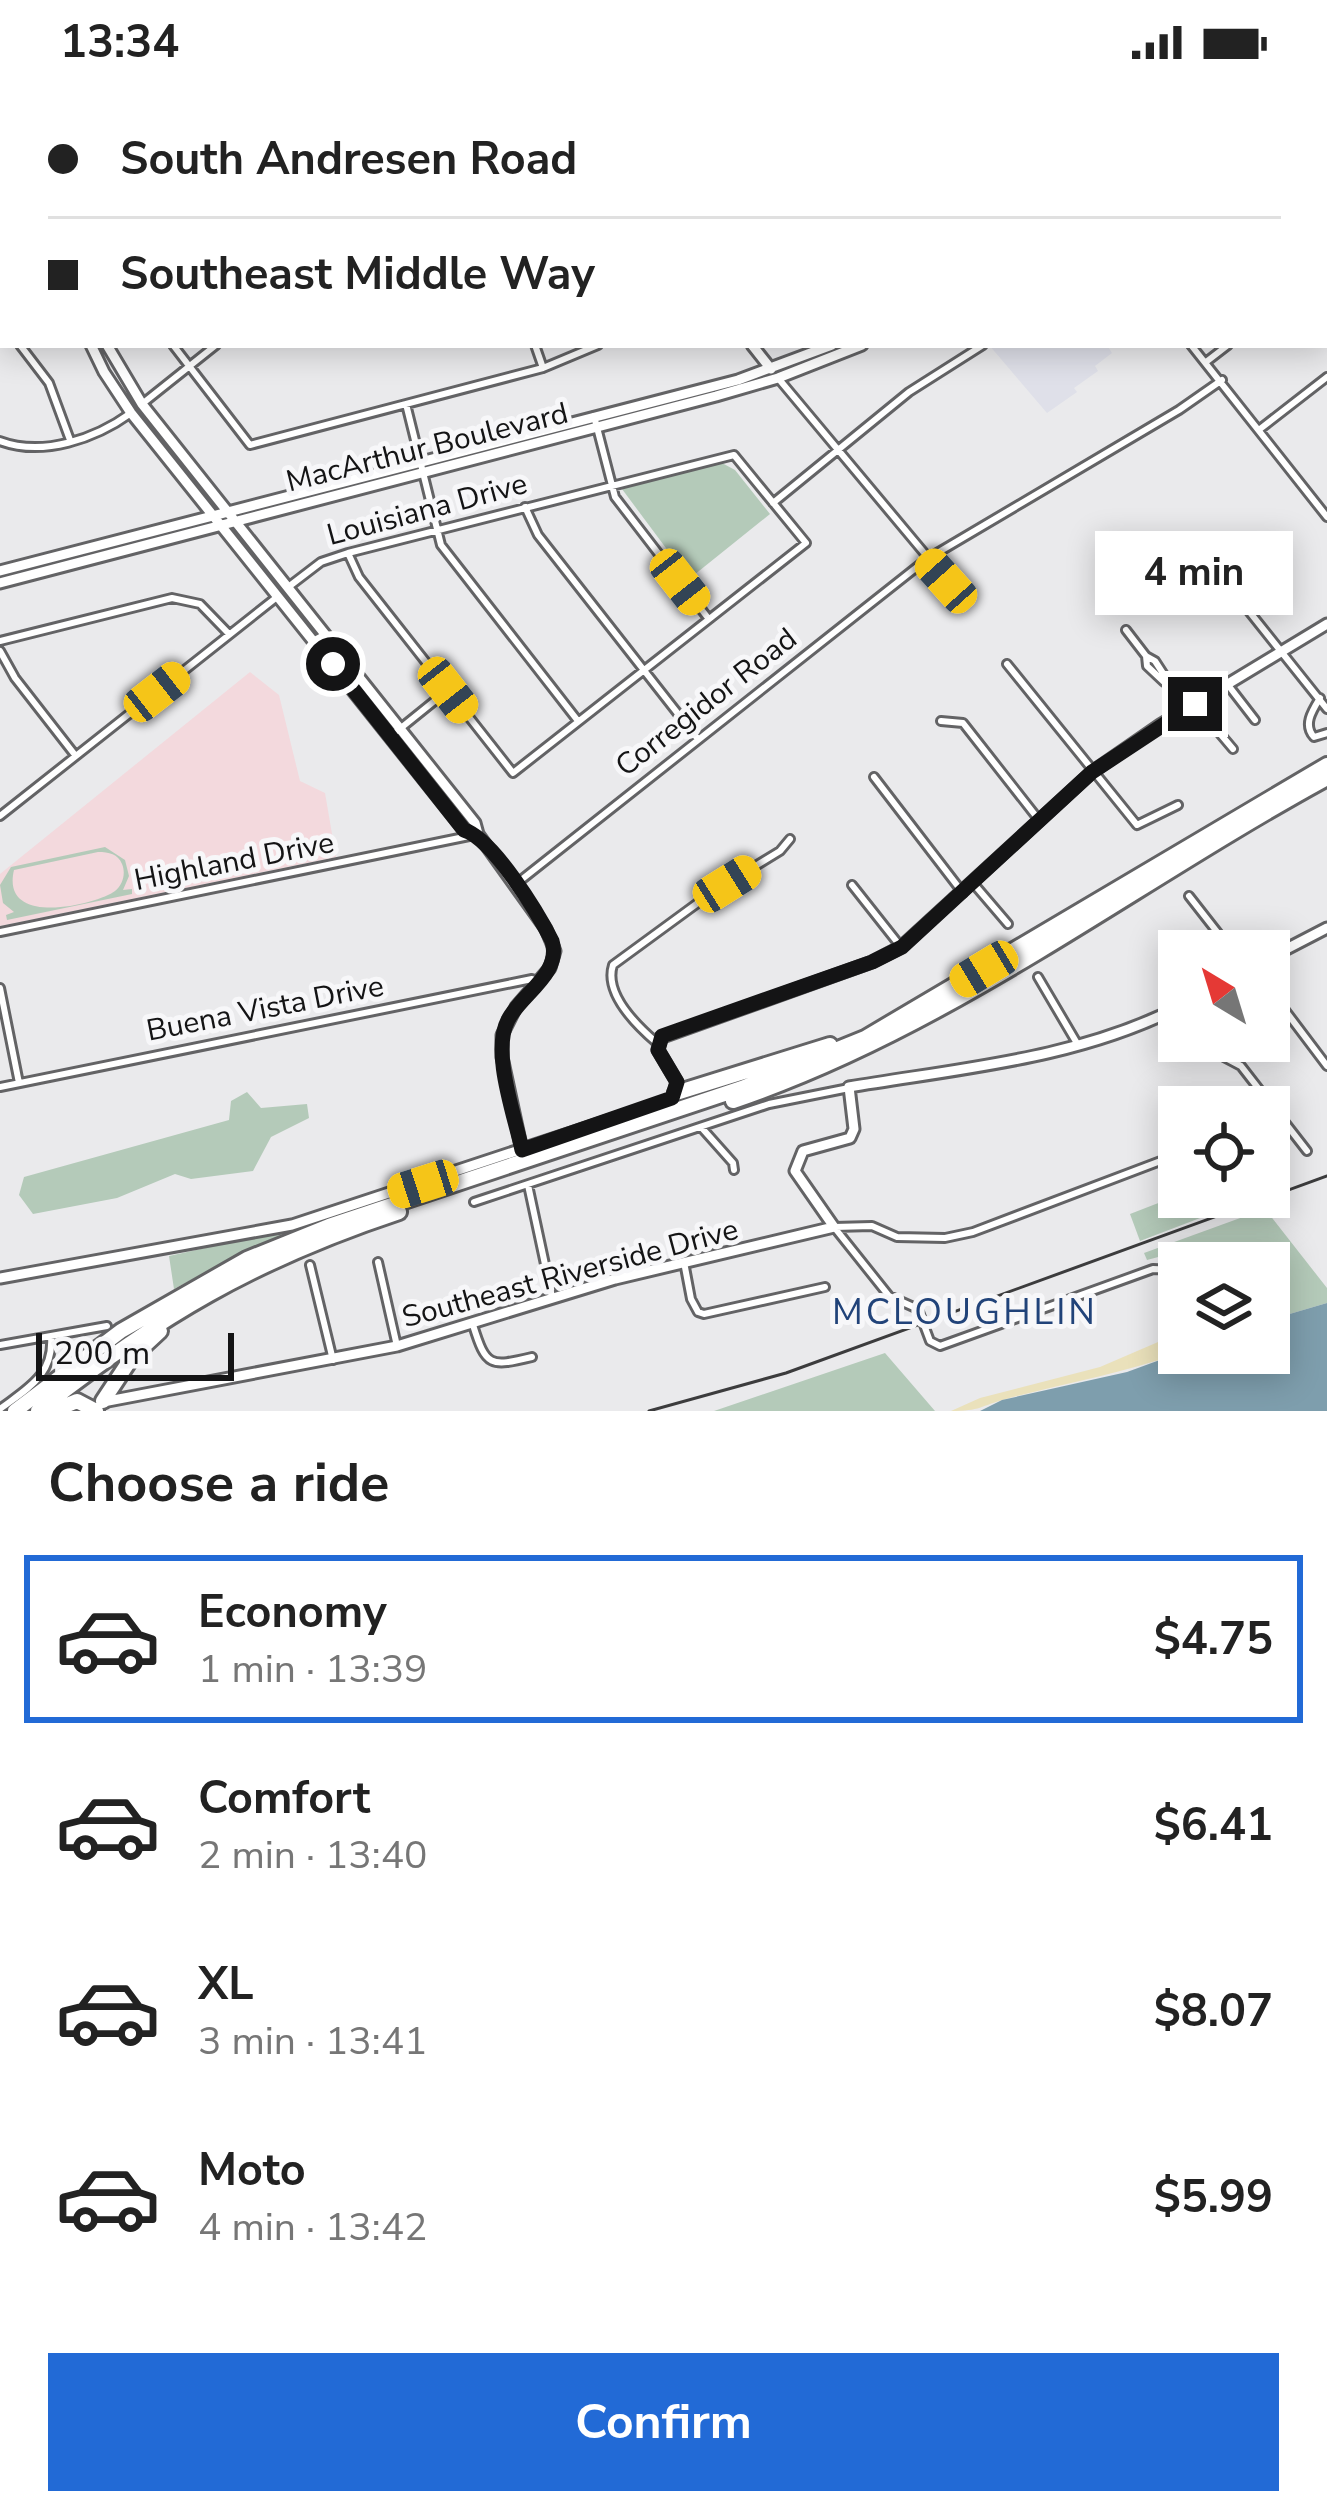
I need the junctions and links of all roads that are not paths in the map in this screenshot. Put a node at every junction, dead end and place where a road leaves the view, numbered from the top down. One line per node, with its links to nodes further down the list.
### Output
1 (22, 348): 25 (street)
2 (93, 348): 22 (street)
3 (109, 348): 20 (street)
4 (175, 348): 15 (street)
5 (212, 348): 15 (street)
6 (536, 348): 16 (street)
7 (591, 348): 16 (street)
8 (754, 348): 17 (street)
9 (826, 348): 17 (street, MacArthur Boulevard)
10 (853, 348): 17 (street, MacArthur Boulevard)
11 (978, 348): 27 (street)
12 (1194, 348): 14 (street)
13 (1224, 348): 14 (street)
14 (1206, 362): 19 (street)
15 (188, 368): 20 (street); 21 (street)
16 (543, 368): 21 (street)
17 (774, 374): 23 (street, MacArthur Boulevard); 27 (street)
18 (1327, 377): 24 (street)
19 (1222, 380): 24 (street); 38 (street, Corregidor Road)
20 (142, 404): 22 (street); 32 (street)
21 (406, 404): 28 (street)
22 (131, 413): 25 (street); 34 (street)
23 (596, 422): 28 (street, MacArthur Boulevard); 29 (street)
24 (1260, 429): 33 (street)
25 (70, 440): 26 (street)
26 (0, 441)
27 (838, 451): 30 (street); 38 (street)
28 (422, 467): 32 (street, MacArthur Boulevard); 35 (street, MacArthur Boulevard); 36 (street)
29 (612, 484): 30 (street, Louisiana Drive); 31 (street, Louisiana Drive); 44 (street)
30 (773, 503): 44 (street)
31 (525, 507): 36 (street, Louisiana Drive); 52 (street)
32 (226, 511): 34 (street, MacArthur Boulevard); 35 (street)
33 (1327, 517)
34 (216, 520): 35 (street, MacArthur Boulevard); 39 (street, MacArthur Boulevard); 40 (street, MacArthur Boulevard); 42 (street)
35 (234, 521): 42 (street)
36 (436, 530): 37 (street, Louisiana Drive); 60 (street)
37 (348, 553): 42 (street, Louisiana Drive); 54 (street)
38 (927, 559): 43 (street); 63 (street, Corregidor Road)
39 (0, 571)
40 (0, 584)
41 (1182, 588): 50 (street)
42 (283, 592): 47 (street, Louisiana Drive); 61 (street)
43 (967, 603)
44 (709, 619): 52 (street)
45 (1327, 624): 50 (street)
46 (1126, 630): 56 (street)
47 (230, 634): 48 (street); 65 (street, Louisiana Drive)
48 (0, 641)
49 (0, 651): 65 (street)
50 (1285, 652): 53 (street); 55 (street)
51 (1007, 664): 67 (street)
52 (644, 670): 60 (street); 63 (street)
53 (1228, 685): 56 (street); 58 (street)
54 (448, 690): 60 (street); 61 (street)
55 (1319, 698): 57 (street); 62 (street)
56 (1190, 707): 64 (street); 67 (street)
57 (1327, 709)
58 (1255, 720)
59 (940, 721): 72 (street)
60 (578, 722)
61 (395, 732): 73 (street)
62 (1327, 733)
63 (697, 738): 75 (street, Corregidor Road)
64 (1233, 749)
65 (76, 756): 71 (street, Louisiana Drive)
66 (1327, 765): 91 (highway)
67 (1092, 772): 70 (street); 72 (street)
68 (874, 777): 78 (street)
69 (1327, 778): 112 (highway)
70 (1178, 805)
71 (2, 810)
72 (1039, 820): 76 (street)
73 (478, 834): 75 (street); 83 (street, Highland Drive)
74 (790, 838): 92 (street)
75 (516, 884): 87 (street)
76 (973, 884): 78 (street); 80 (street)
77 (852, 885): 84 (street)
78 (963, 892): 84 (street)
79 (1189, 896): 82 (street)
80 (1008, 924)
81 (1327, 928): 85 (street)
82 (1216, 930)
83 (0, 932)
84 (902, 947): 92 (street)
85 (1290, 947)
86 (1039, 977): 93 (street)
87 (539, 982): 96 (street, Buena Vista Drive); 101 (street)
88 (0, 988): 96 (street)
89 (1290, 1017): 95 (street)
90 (1158, 1018): 93 (street)
91 (892, 1024): 99 (highway); 127 (highway)
92 (657, 1043): 99 (street)
93 (1080, 1048): 98 (street)
94 (1233, 1062): 102 (street)
95 (1327, 1066)
96 (19, 1083): 97 (street, Buena Vista Drive)
97 (0, 1087)
98 (849, 1088): 100 (street); 107 (street)
99 (676, 1093): 101 (street)
100 (701, 1127): 104 (street); 105 (street)
101 (522, 1150): 113 (street)
102 (1306, 1151)
103 (1158, 1162): 107 (street, Southeast Riverside Drive)
104 (734, 1170)
105 (528, 1185): 106 (street); 115 (street)
106 (474, 1202)
107 (834, 1228): 109 (street, Southeast Riverside Drive); 111 (street)
108 (378, 1262): 120 (street)
109 (684, 1262): 114 (street); 115 (street, Southeast Riverside Drive)
110 (310, 1265): 122 (street)
111 (1158, 1270)
112 (236, 1277): 123 (highway); 128 (highway)
113 (0, 1278)
114 (825, 1287)
115 (552, 1297): 116 (street, Southeast Riverside Drive)
116 (473, 1324): 120 (street, Southeast Riverside Drive); 121 (street)
117 (107, 1326): 118 (street)
118 (51, 1336): 119 (street); 126 (street)
119 (0, 1345)
120 (397, 1346): 122 (street, Southeast Riverside Drive)
121 (532, 1357)
122 (334, 1360): 124 (street, Southeast Riverside Drive)
123 (116, 1382): 124 (highway); 125 (highway)
124 (127, 1399): 125 (street, Southeast Riverside Drive)
125 (98, 1408): 129 (highway)
126 (0, 1409)
127 (15, 1411)
128 (38, 1411)
129 (53, 1411)

